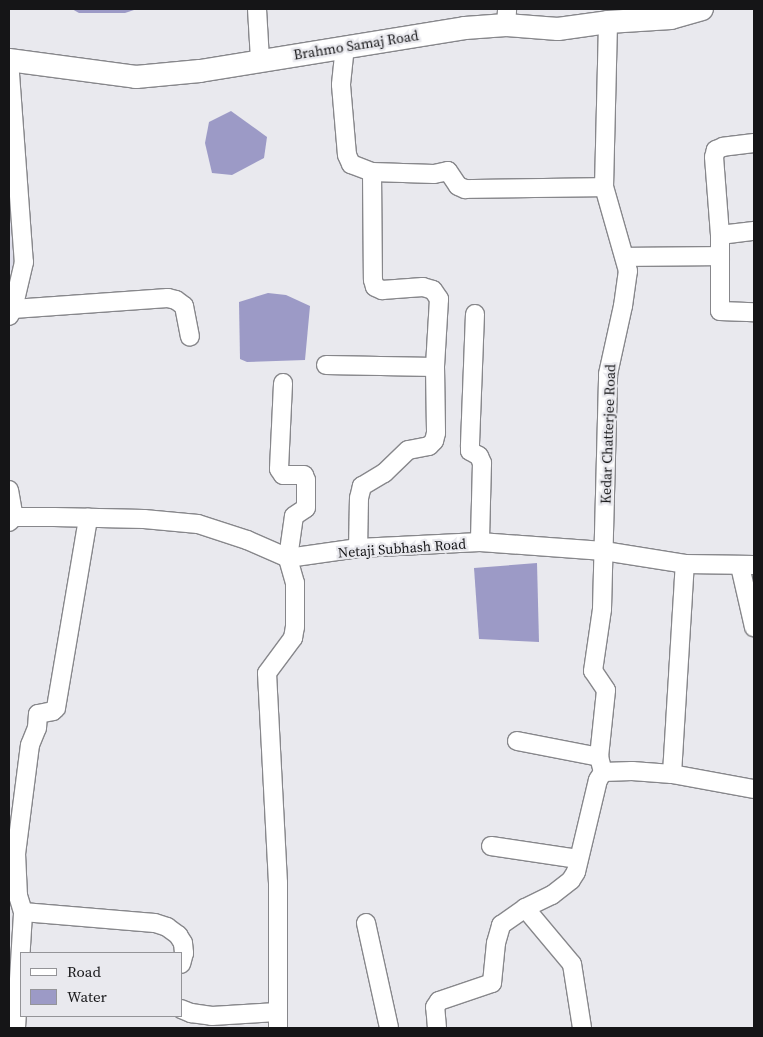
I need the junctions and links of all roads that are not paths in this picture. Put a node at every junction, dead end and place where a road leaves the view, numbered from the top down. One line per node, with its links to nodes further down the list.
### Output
1 (258, 9): 7 (street)
2 (702, 9): 4 (street, Brahmo Samaj Road)
3 (507, 17): 4 (street, Brahmo Samaj Road); 5 (street, Brahmo Samaj Road)
4 (608, 22): 10 (street, Kedar Chatterjee Road)
5 (345, 46): 7 (street, Brahmo Samaj Road); 9 (street)
6 (9, 60): 7 (street, Brahmo Samaj Road); 16 (street)
7 (260, 60)
8 (754, 143): 12 (street)
9 (372, 172): 10 (street); 20 (street)
10 (604, 187): 14 (street, Kedar Chatterjee Road)
11 (754, 231): 12 (street)
12 (720, 235): 13 (street)
13 (720, 256): 14 (street); 15 (street)
14 (626, 257): 27 (street, Kedar Chatterjee Road)
15 (754, 312)
16 (11, 313): 18 (street)
17 (475, 314): 25 (street)
18 (190, 336)
19 (326, 365): 20 (street)
20 (435, 367): 26 (street)
21 (283, 383): 28 (street)
22 (9, 490): 24 (street)
23 (88, 518): 24 (street); 28 (street); 37 (street)
24 (12, 519)
25 (480, 542): 26 (street, Netaji Subhash Road); 27 (street, Netaji Subhash Road)
26 (358, 548): 28 (street, Netaji Subhash Road)
27 (604, 551): 29 (street, Netaji Subhash Road); 33 (street, Kedar Chatterjee Road)
28 (288, 558): 46 (street)
29 (685, 564): 30 (street, Netaji Subhash Road); 34 (street)
30 (747, 566): 31 (street, Netaji Subhash Road)
31 (754, 627)
32 (517, 740): 33 (street)
33 (601, 764): 34 (street); 38 (street, Kedar Chatterjee Road)
34 (672, 774): 35 (street)
35 (754, 789)
36 (491, 846): 38 (street)
37 (12, 853): 40 (street)
38 (578, 859): 39 (street, Kedar Chatterjee Road)
39 (526, 908): 49 (street, Kedar Chatterjee Road); 50 (street)
40 (23, 912): 42 (street); 43 (street)
41 (366, 923): 48 (street)
42 (21, 952)
43 (182, 960)
44 (20, 986): 47 (street)
45 (182, 1009): 46 (street)
46 (277, 1020)
47 (16, 1028)
48 (388, 1028)
49 (437, 1028)
50 (582, 1028)

